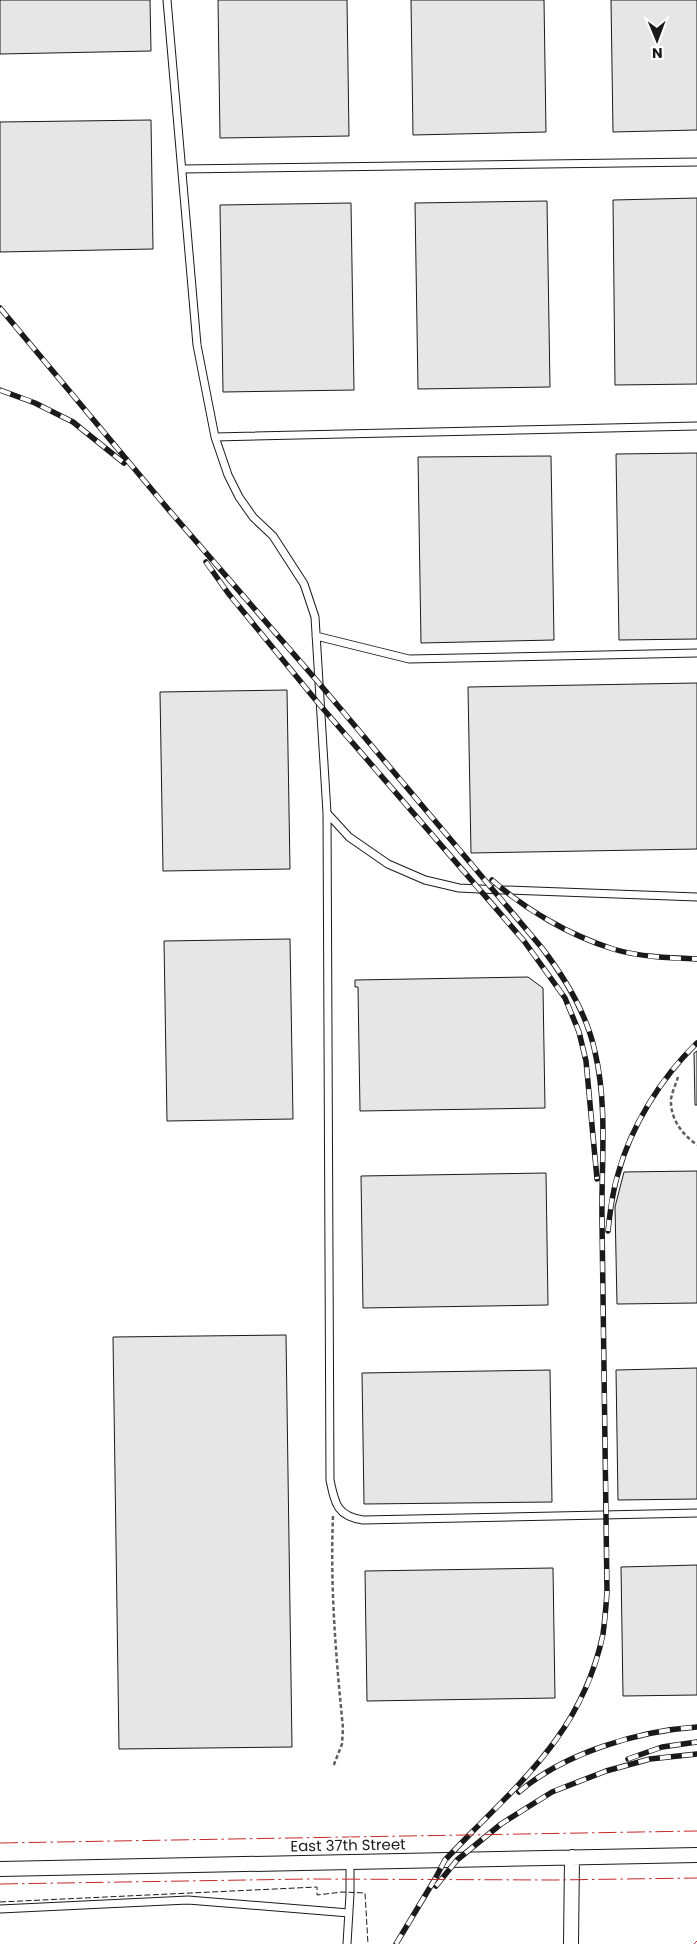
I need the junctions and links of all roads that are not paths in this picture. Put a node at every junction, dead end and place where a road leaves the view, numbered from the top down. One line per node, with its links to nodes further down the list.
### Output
1 (167, 0): 3 (lane)
2 (697, 162): 3 (lane)
3 (182, 169): 5 (lane)
4 (697, 426): 5 (lane)
5 (215, 436): 6 (lane)
6 (316, 636): 7 (lane); 8 (lane)
7 (697, 653)
8 (327, 813): 9 (lane); 10 (lane)
9 (697, 897)
10 (697, 1513)
11 (697, 1855): 12 (street, East 37th Street)
12 (572, 1858): 13 (street, East 37th Street); 18 (street)
13 (350, 1862): 14 (street, East 37th Street); 16 (lane)
14 (0, 1868)
15 (0, 1909): 16 (lane)
16 (349, 1913): 17 (lane)
17 (346, 1944)
18 (571, 1944)

